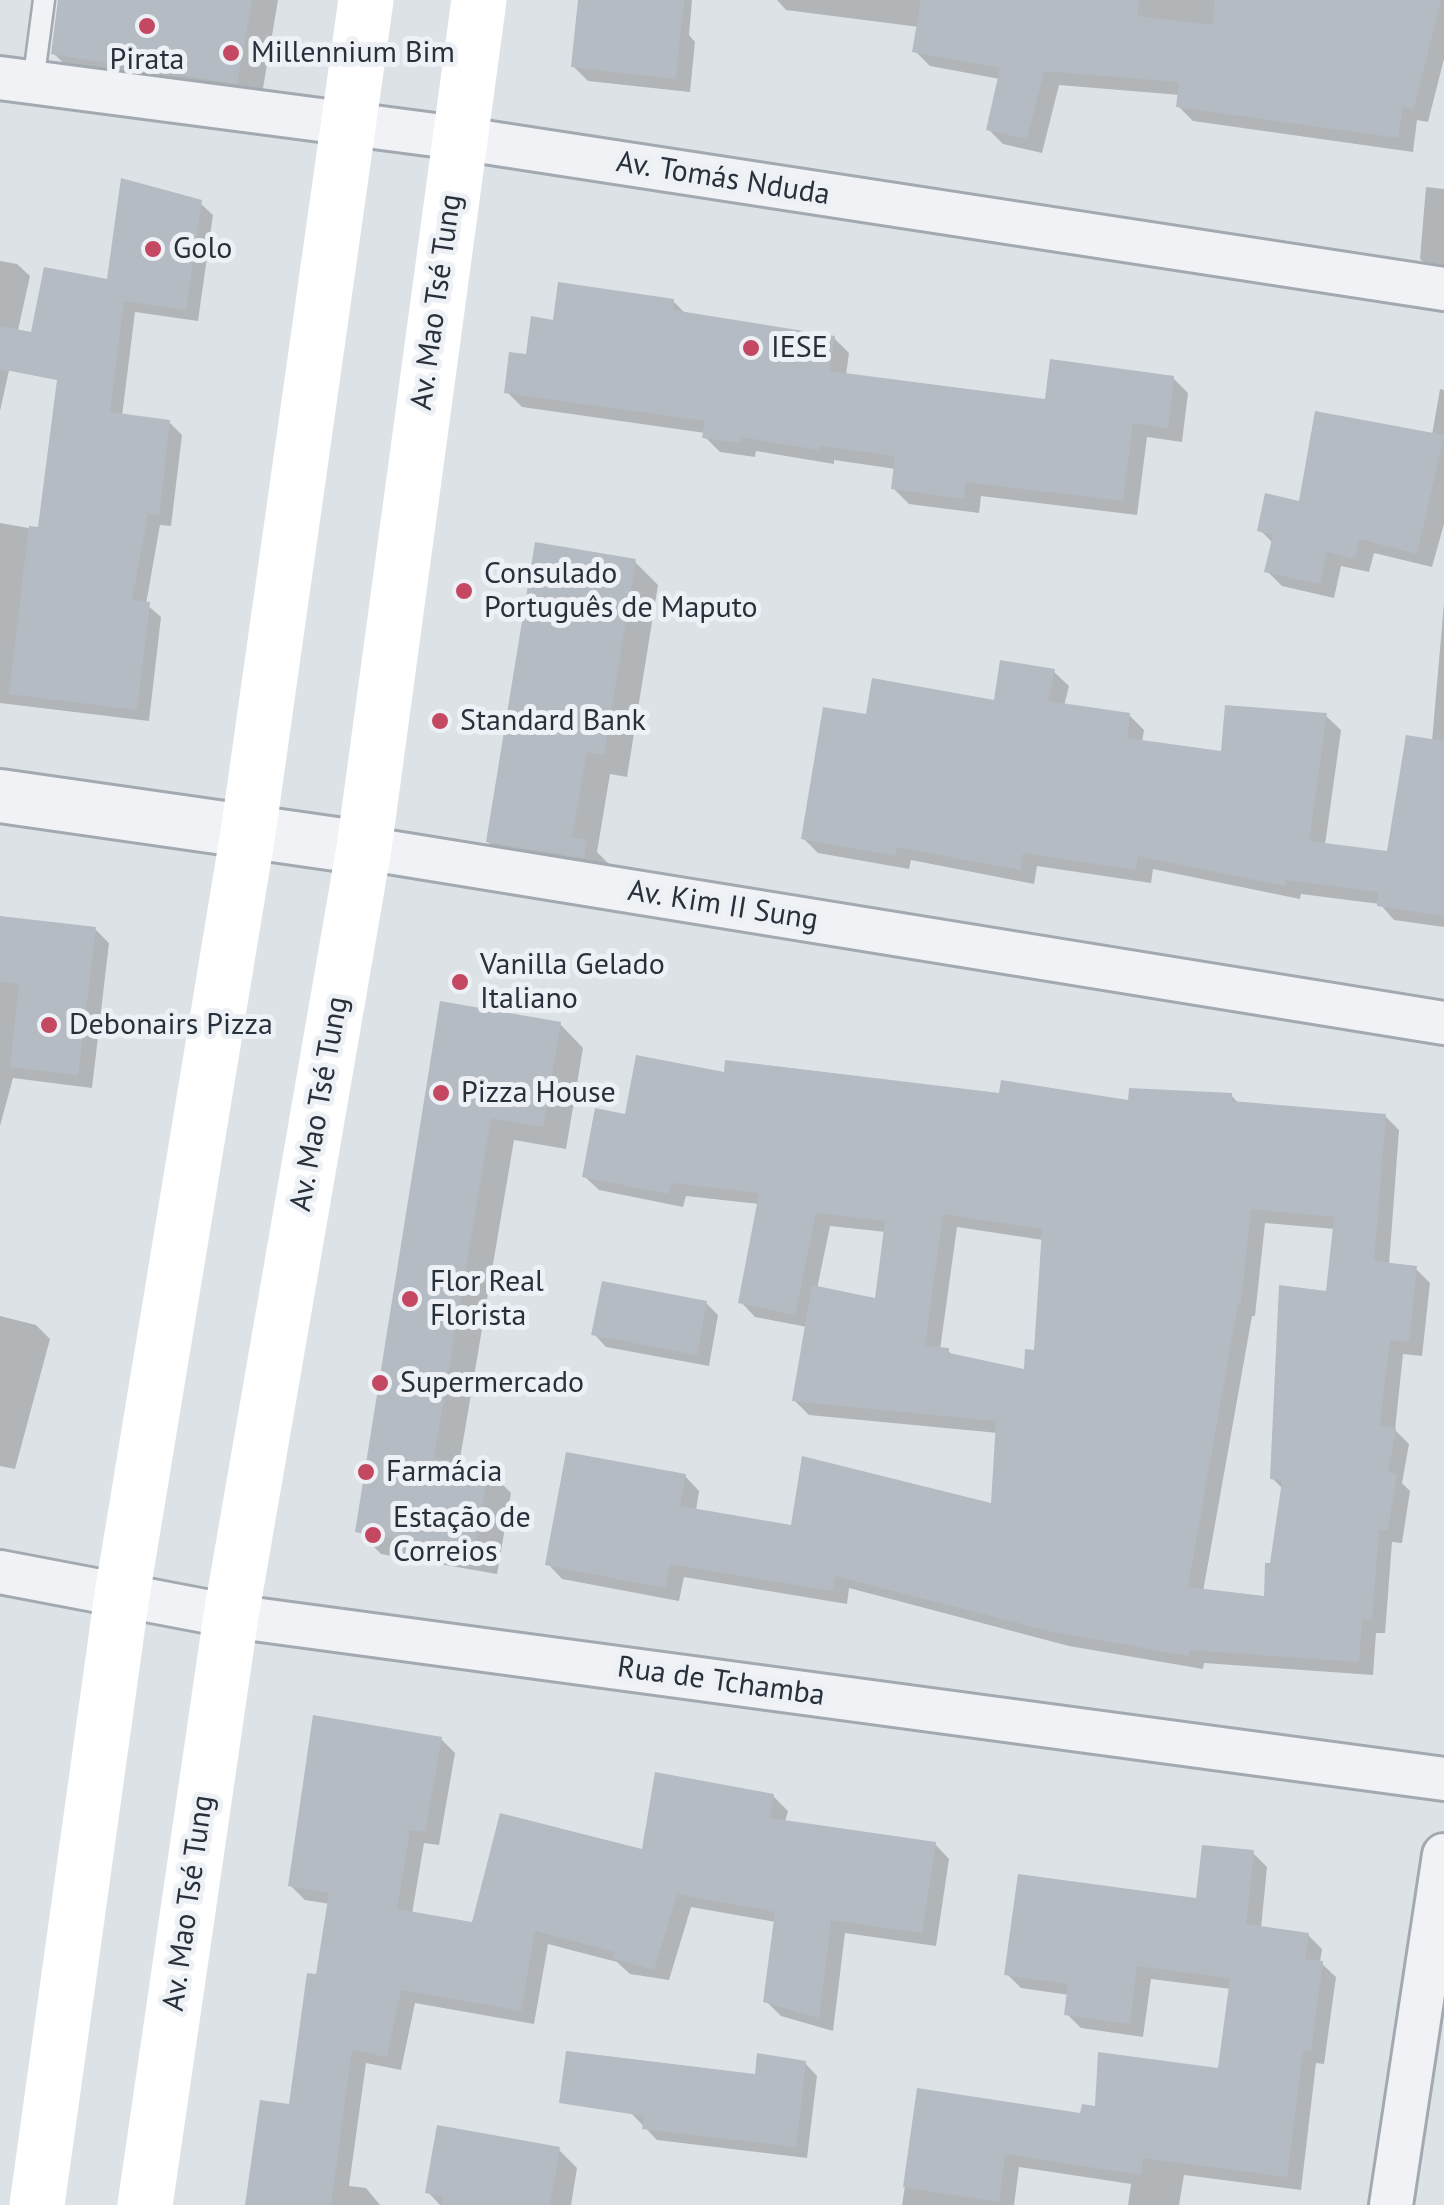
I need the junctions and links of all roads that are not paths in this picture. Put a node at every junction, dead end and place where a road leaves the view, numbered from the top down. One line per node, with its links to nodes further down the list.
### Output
1 (44, 0): 4 (lane)
2 (366, 0): 5 (main road)
3 (479, 0): 6 (main road, Av. Mao Tsé Tung)
4 (16, 81): 5 (street, Av. Tomás Nduda)
5 (350, 126): 6 (street, Av. Tomás Nduda); 9 (main road)
6 (458, 138): 7 (street, Av. Tomás Nduda); 10 (main road, Av. Mao Tsé Tung)
7 (1444, 289)
8 (0, 796): 9 (street, Av. Kim II Sung)
9 (248, 833): 10 (street, Av. Kim II Sung); 13 (main road)
10 (364, 848): 11 (street, Av. Kim II Sung); 14 (main road, Av. Mao Tsé Tung)
11 (1444, 1024)
12 (0, 1572): 13 (street, Rua de Tchamba)
13 (122, 1595): 14 (street, Rua de Tchamba); 17 (main road)
14 (231, 1616): 15 (street, Rua de Tchamba); 18 (main road, Av. Mao Tsé Tung)
15 (1444, 1778)
16 (1444, 1855): 19 (street)
17 (37, 2205)
18 (145, 2205)
19 (1392, 2205)

